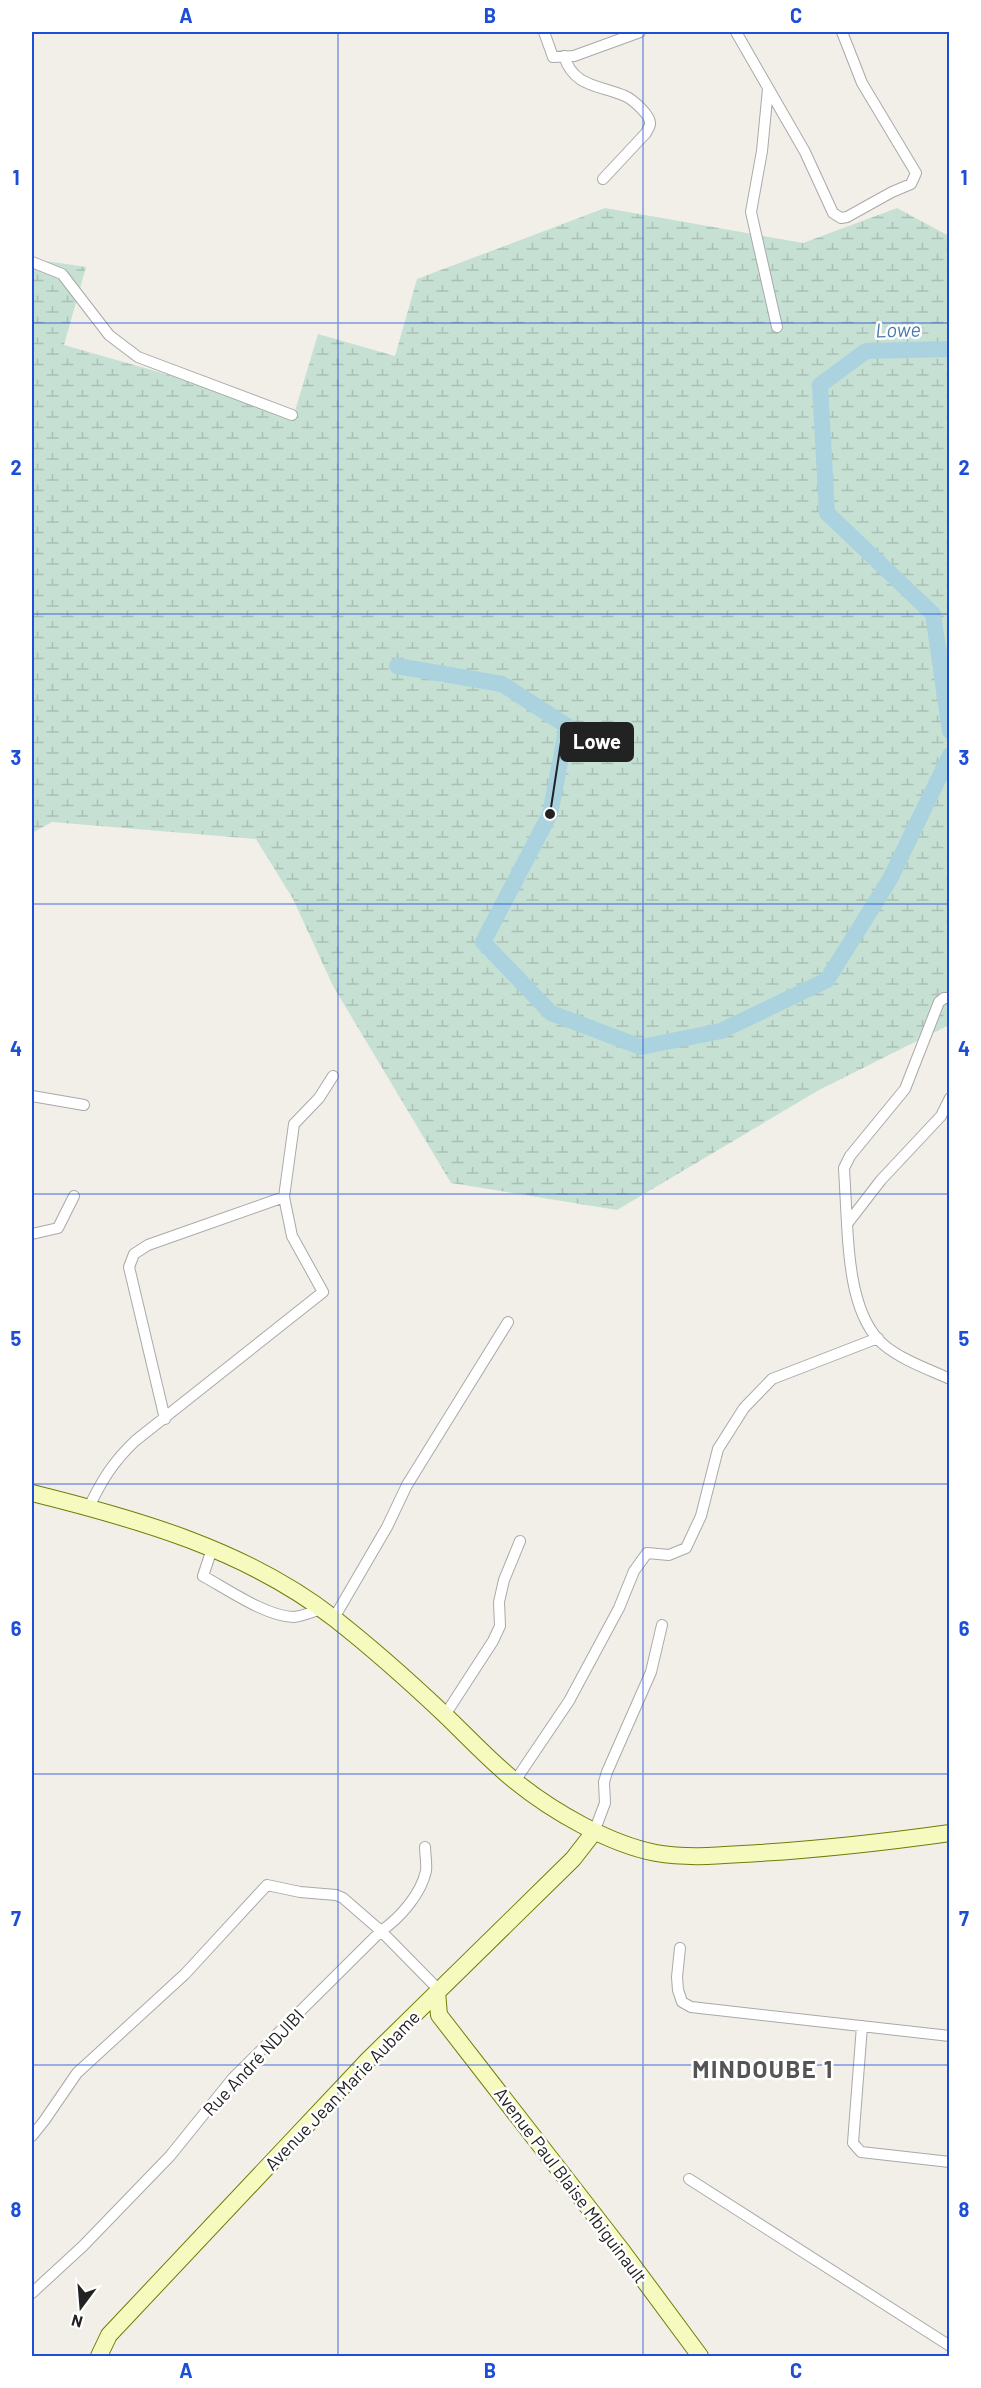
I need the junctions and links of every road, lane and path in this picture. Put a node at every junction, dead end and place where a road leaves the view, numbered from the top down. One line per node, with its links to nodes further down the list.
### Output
1 (544, 32): 5 (street)
2 (640, 32): 5 (street)
3 (736, 32): 6 (street)
4 (842, 32): 6 (street)
5 (564, 56): 7 (street)
6 (768, 88): 9 (street)
7 (603, 179)
8 (32, 262): 10 (street)
9 (777, 327)
10 (292, 415)
11 (950, 998): 18 (street)
12 (333, 1076): 17 (street)
13 (32, 1096): 15 (street)
14 (950, 1098): 18 (street)
15 (84, 1105)
16 (74, 1196): 19 (street)
17 (284, 1197): 23 (street); 23 (street)
18 (847, 1224): 21 (street)
19 (32, 1234)
20 (508, 1322): 28 (street)
21 (878, 1338): 22 (street); 31 (street)
22 (950, 1379)
23 (165, 1419): 25 (street)
24 (32, 1493): 25 (street)
25 (89, 1507): 27 (street)
26 (520, 1541): 30 (street)
27 (212, 1549): 28 (street); 28 (street)
28 (327, 1613): 30 (street)
29 (662, 1625): 32 (street)
30 (445, 1715): 31 (street)
31 (515, 1781): 32 (street)
32 (594, 1832): 33 (street); 37 (street, Avenue Jean Marie Aubame)
33 (950, 1833)
34 (425, 1847): 35 (street, Rue André NDJIBI)
35 (381, 1931): 37 (street); 42 (street); 45 (street, Rue André NDJIBI)
36 (680, 1948): 40 (street)
37 (438, 1991): 38 (street, Avenue Jean Marie Aubame); 39 (street)
38 (416, 2012): 39 (street); 47 (street, Avenue Jean Marie Aubame)
39 (439, 2015): 48 (street, Avenue Paul Blaise Mbiguinault)
40 (862, 2026): 41 (street); 43 (street)
41 (950, 2036)
42 (32, 2136)
43 (950, 2162)
44 (689, 2179): 46 (street)
45 (32, 2294)
46 (950, 2346)
47 (99, 2356)
48 (700, 2356)

